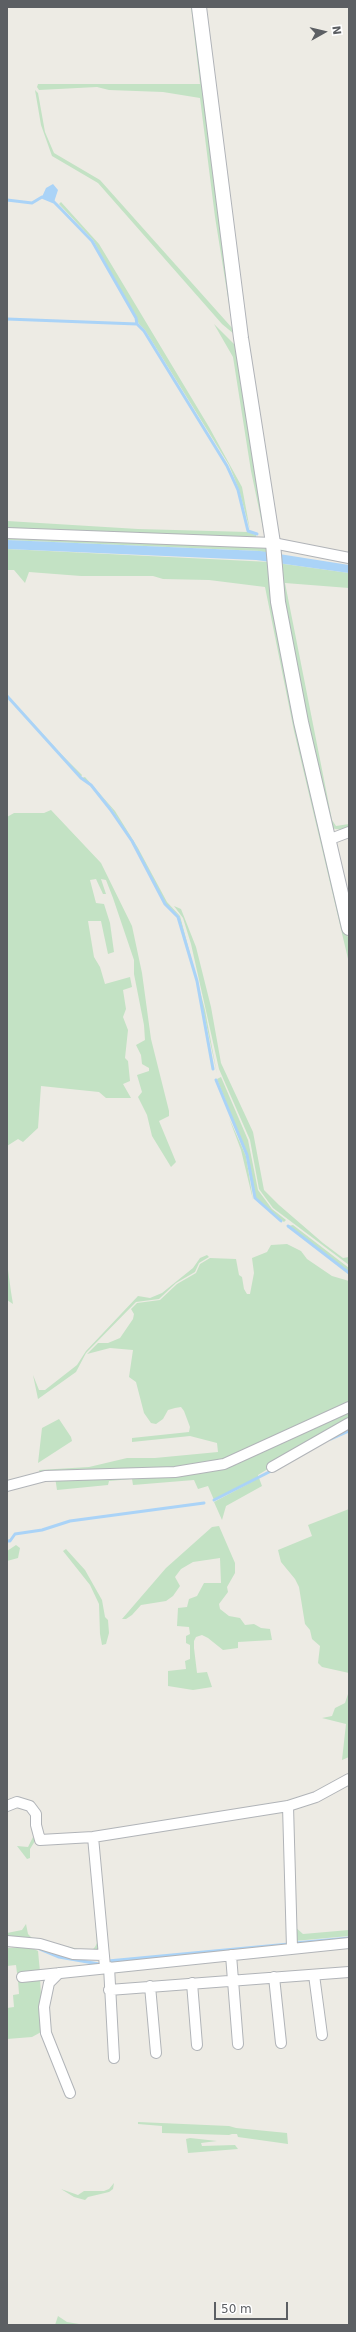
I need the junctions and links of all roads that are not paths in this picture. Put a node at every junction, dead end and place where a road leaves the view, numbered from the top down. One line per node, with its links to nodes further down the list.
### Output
1 (199, 7): 3 (street)
2 (7, 533): 3 (street)
3 (273, 547): 4 (street); 6 (street)
4 (349, 558)
5 (349, 832): 6 (street)
6 (328, 840): 7 (street)
7 (349, 928)
8 (349, 1408): 11 (street)
9 (349, 1423): 10 (street)
10 (272, 1467)
11 (7, 1486)
12 (349, 1779): 14 (street)
13 (7, 1806): 15 (street)
14 (288, 1806): 15 (street); 18 (street)
15 (93, 1837): 19 (street)
16 (7, 1941): 19 (street)
17 (349, 1943): 18 (street)
18 (292, 1948): 20 (street)
19 (103, 1955): 21 (street)
20 (231, 1955): 21 (street); 27 (street)
21 (107, 1967): 23 (street); 30 (street)
22 (349, 1972): 24 (street)
23 (59, 1973): 25 (street); 37 (street)
24 (314, 1974): 26 (street); 31 (street)
25 (22, 1977)
26 (274, 1977): 27 (street); 32 (street)
27 (233, 1980): 28 (street); 33 (street)
28 (192, 1983): 29 (street); 34 (street)
29 (150, 1986): 30 (street); 35 (street)
30 (109, 1990): 36 (street)
31 (322, 2035)
32 (281, 2043)
33 (238, 2044)
34 (197, 2045)
35 (156, 2053)
36 (114, 2058)
37 (70, 2093)

